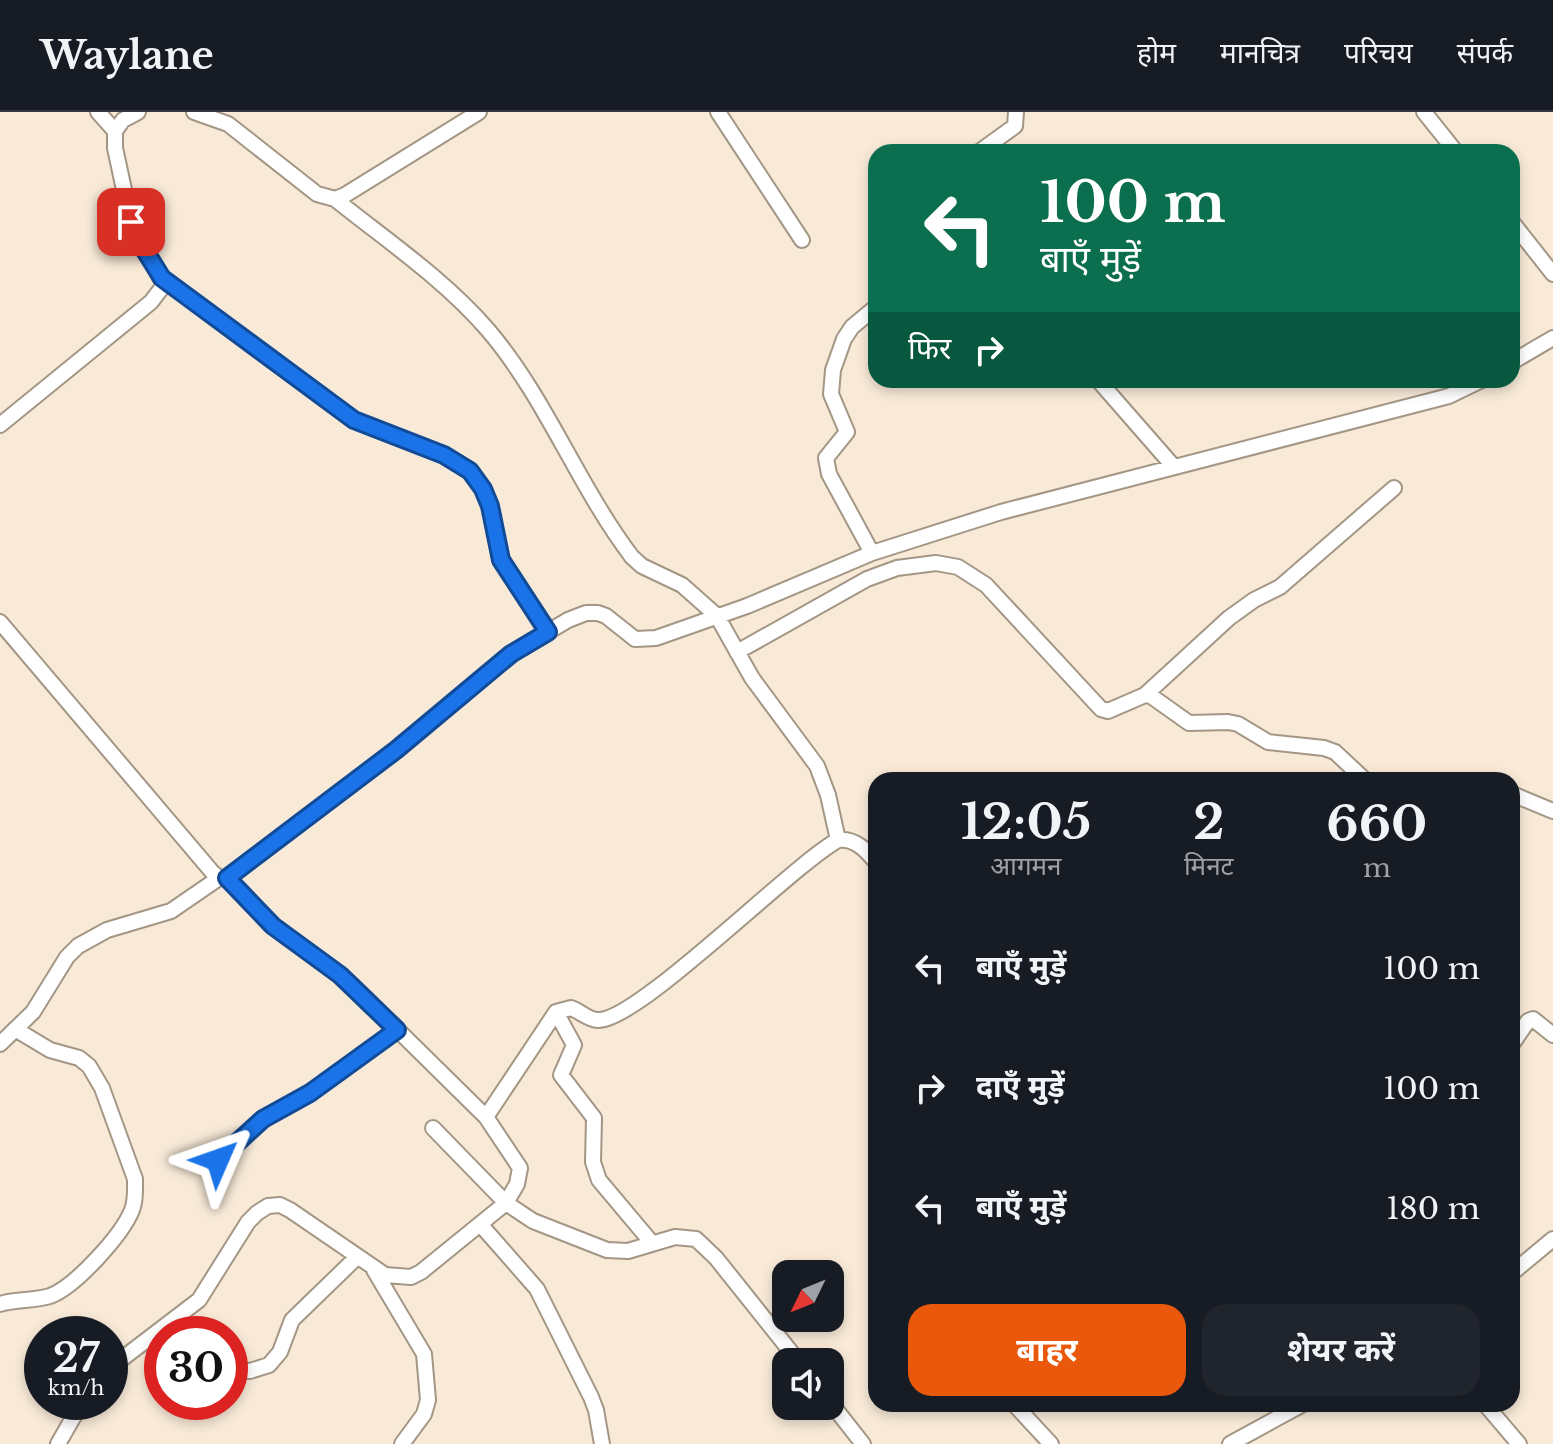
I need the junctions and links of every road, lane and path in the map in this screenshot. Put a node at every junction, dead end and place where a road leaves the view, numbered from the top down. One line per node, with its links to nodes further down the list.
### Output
1 (98, 112): 9 (street)
2 (138, 112): 9 (street)
3 (194, 112): 8 (street)
4 (479, 112): 12 (street)
5 (718, 112): 14 (street)
6 (1016, 112): 10 (street)
7 (1424, 112): 11 (street)
8 (223, 118): 12 (street)
9 (115, 131): 16 (street)
10 (990, 144)
11 (1450, 144)
12 (335, 199): 27 (street)
13 (1520, 232): 15 (street)
14 (802, 240)
15 (1553, 274)
16 (162, 278): 22 (street); 28 (street)
17 (868, 314): 25 (street)
18 (1553, 338): 19 (street)
19 (1520, 357)
20 (1105, 388): 23 (street)
21 (1466, 388): 23 (street)
22 (0, 425)
23 (1174, 467): 25 (street)
24 (1394, 488): 30 (street)
25 (872, 553): 27 (street)
26 (0, 622): 36 (street)
27 (722, 624): 28 (street); 29 (street)
28 (548, 632): 36 (street)
29 (737, 652): 30 (street); 34 (street)
30 (1145, 695): 31 (street)
31 (1356, 772)
32 (1520, 797): 33 (street)
33 (1553, 811)
34 (838, 840): 35 (street); 37 (street)
35 (868, 854)
36 (223, 878): 38 (street); 39 (street)
37 (556, 1012): 43 (street); 49 (street)
38 (15, 1029): 42 (street); 53 (street)
39 (397, 1030): 43 (street); 45 (street)
40 (1520, 1032): 41 (street)
41 (1553, 1035)
42 (0, 1044)
43 (486, 1117): 46 (street)
44 (433, 1128): 46 (street)
45 (218, 1160)
46 (506, 1203): 47 (street); 49 (street)
47 (480, 1224): 52 (street); 64 (street)
48 (1553, 1239): 51 (street)
49 (652, 1243): 54 (street)
50 (357, 1257): 52 (street); 55 (street); 56 (street)
51 (1520, 1266)
52 (373, 1267): 63 (street)
53 (0, 1304)
54 (788, 1348)
55 (128, 1354)
56 (248, 1371)
57 (1021, 1412): 66 (street)
58 (1288, 1412): 67 (street)
59 (1492, 1412): 68 (street)
60 (72, 1420): 62 (street)
61 (844, 1420): 65 (street)
62 (58, 1444)
63 (402, 1444)
64 (602, 1444)
65 (863, 1444)
66 (1050, 1444)
67 (1230, 1444)
68 (1519, 1444)

